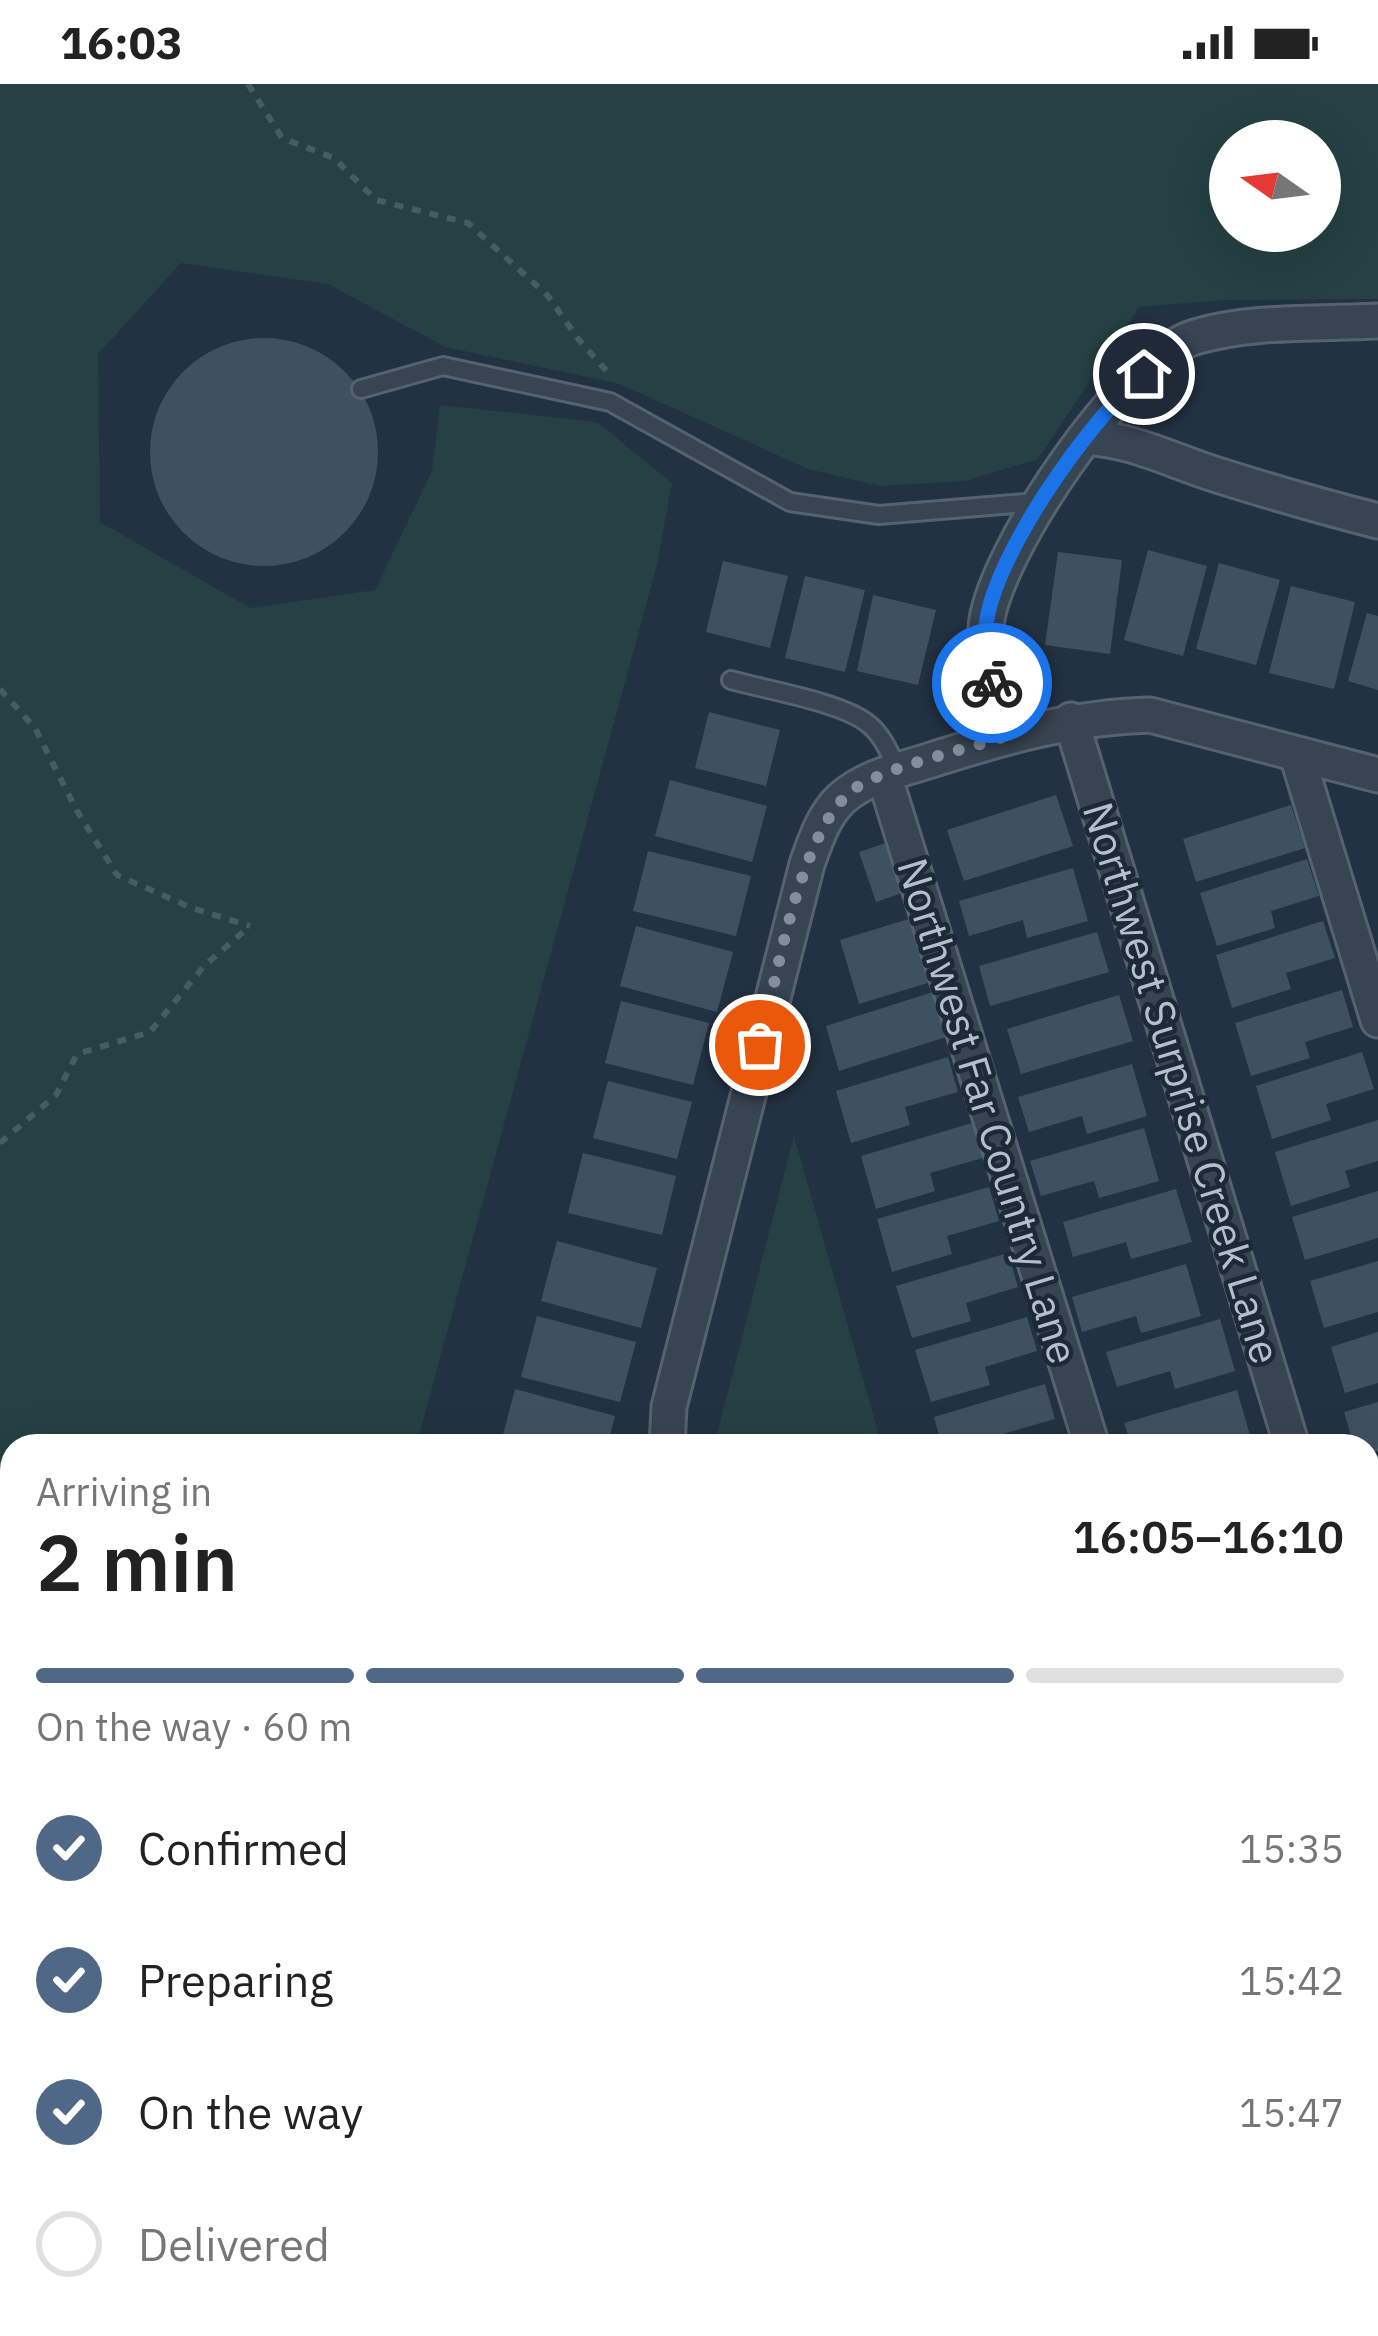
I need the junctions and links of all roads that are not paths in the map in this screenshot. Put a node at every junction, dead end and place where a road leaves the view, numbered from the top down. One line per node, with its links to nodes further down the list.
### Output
1 (1378, 321): 3 (street)
2 (361, 389): 4 (lane)
3 (1087, 437): 4 (street); 5 (street)
4 (1038, 502): 8 (street)
5 (1378, 521)
6 (730, 680): 10 (lane)
7 (1071, 720): 8 (street); 9 (street); 15 (street, Northwest Surprise Creek Lane)
8 (1003, 737): 10 (street)
9 (1298, 755): 11 (street); 12 (street)
10 (891, 773): 13 (street); 14 (street, Northwest Far Country Lane)
11 (1378, 776)
12 (1378, 1020)
13 (667, 1434)
14 (1088, 1434)
15 (1288, 1434)

